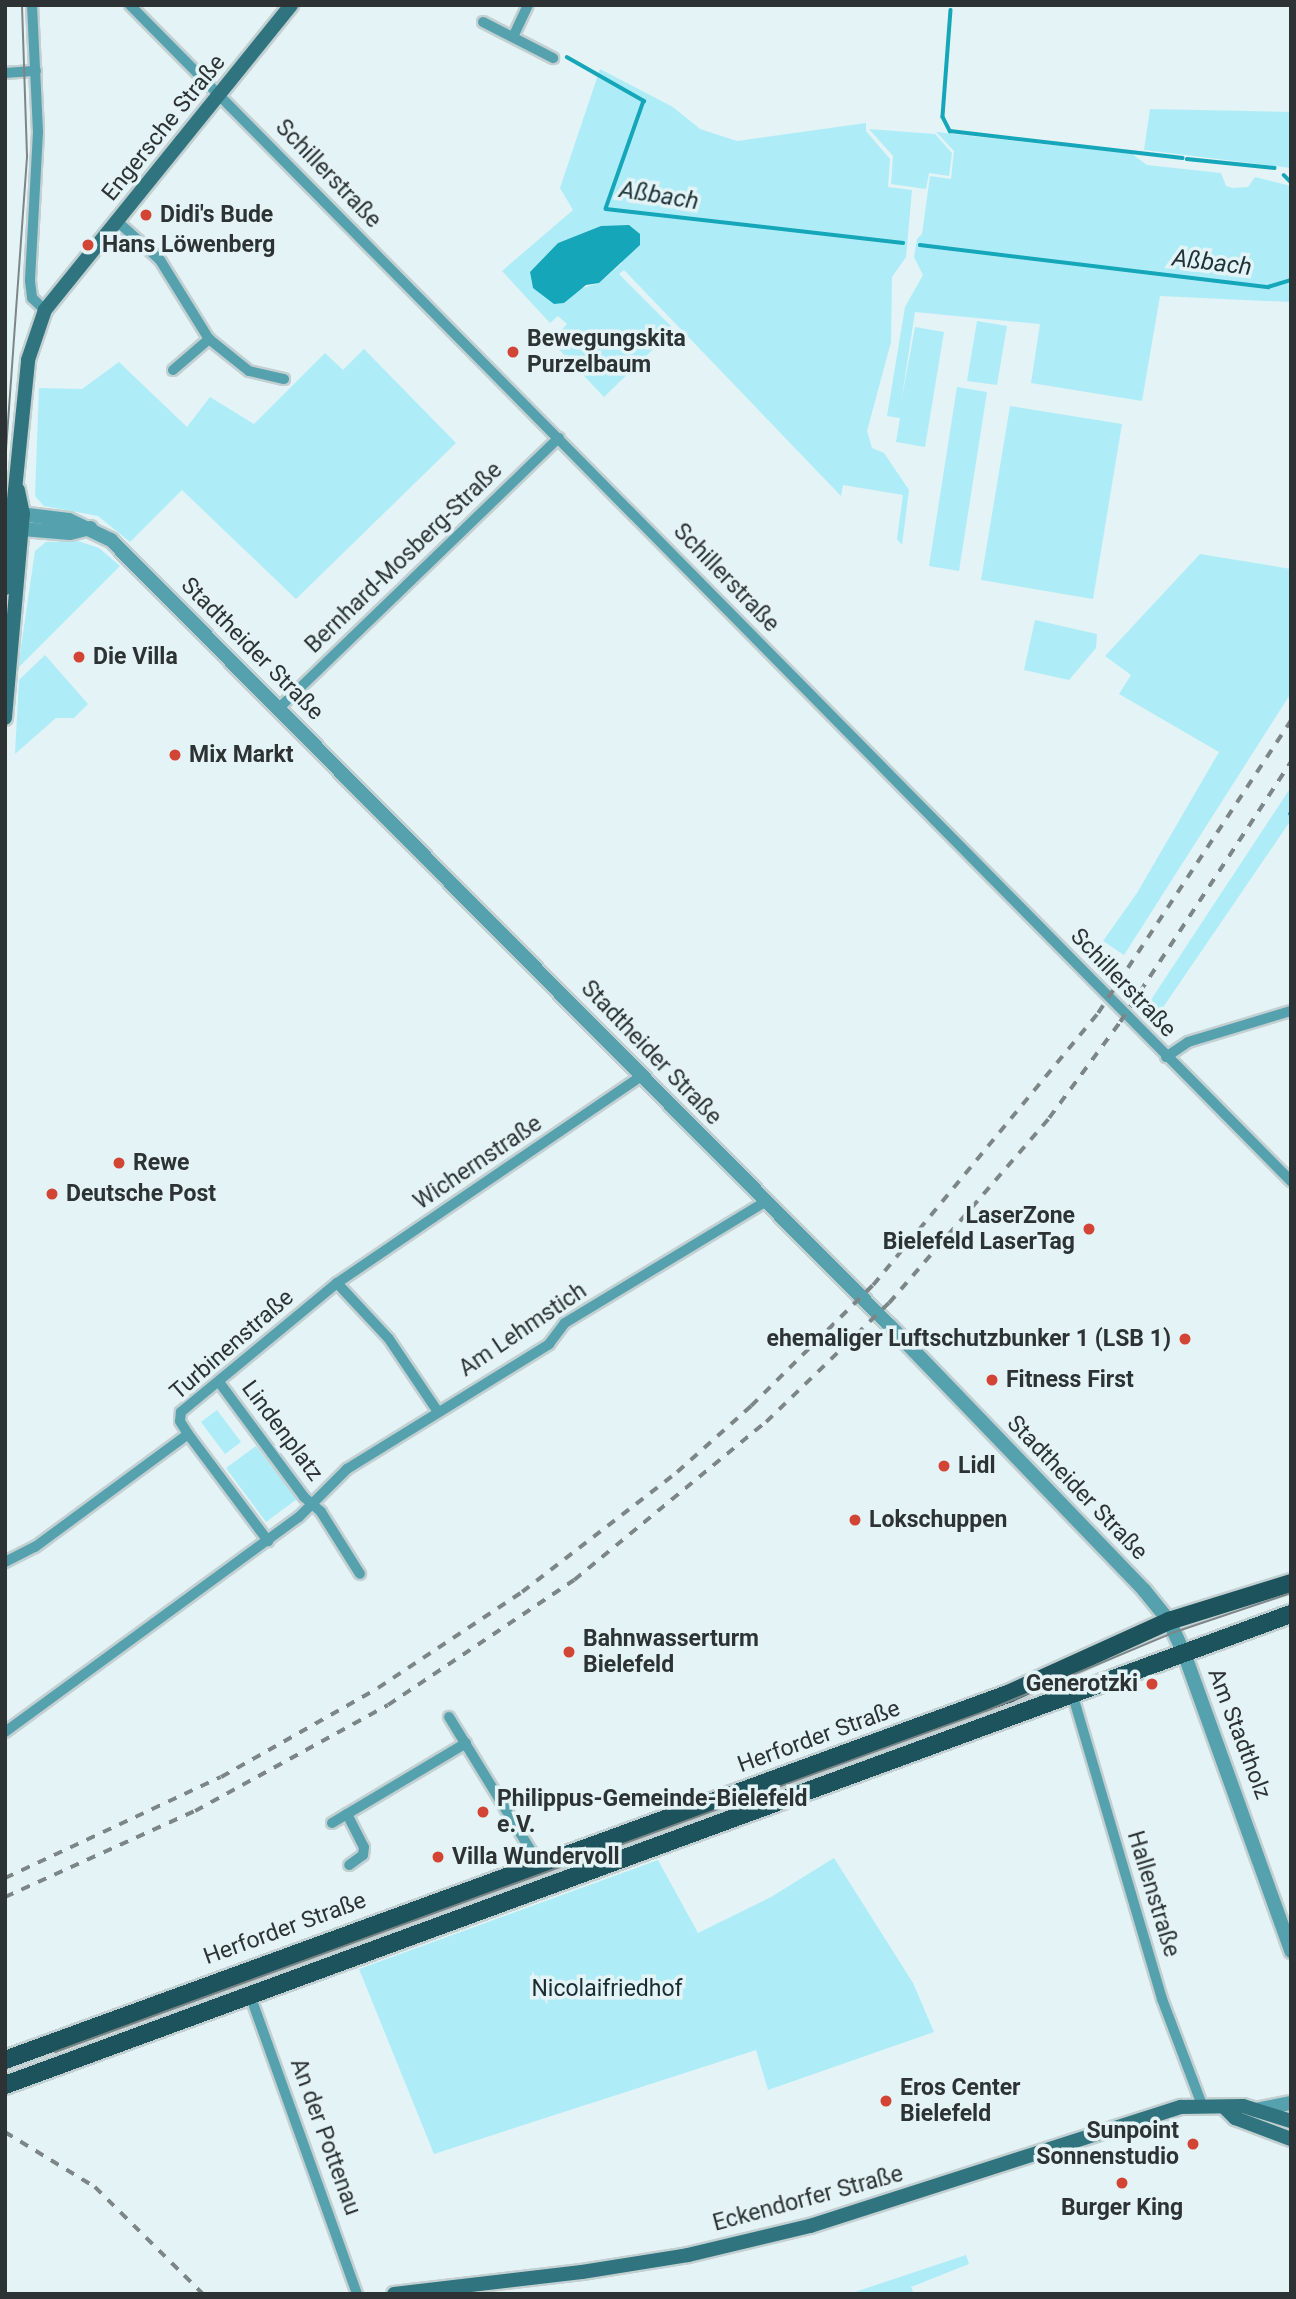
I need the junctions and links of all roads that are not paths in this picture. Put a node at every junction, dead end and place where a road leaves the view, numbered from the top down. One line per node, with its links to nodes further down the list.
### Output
1 (33, 5): 8 (street)
2 (130, 5): 10 (street, Schillerstraße)
3 (292, 5): 10 (main road, Engersche Straße)
4 (528, 5): 6 (street)
5 (483, 22): 6 (street)
6 (513, 37): 7 (street)
7 (553, 58)
8 (36, 71): 9 (street); 12 (street)
9 (5, 73)
10 (221, 94): 11 (main road, Engersche Straße); 16 (street, Schillerstraße)
11 (118, 222): 12 (main road, Engersche Straße); 13 (street)
12 (44, 310): 17 (main road)
13 (209, 339): 14 (street); 15 (street)
14 (173, 370)
15 (284, 379)
16 (559, 438): 19 (street, Bernhard-Mosberg-Straße); 22 (street, Schillerstraße)
17 (16, 521): 18 (main road); 19 (street, Stadtheider Straße); 20 (main road)
18 (5, 588)
19 (279, 708): 23 (street, Stadtheider Straße)
20 (5, 718)
21 (1291, 1011): 22 (street)
22 (1166, 1057): 24 (street, Schillerstraße)
23 (643, 1075): 25 (street, Stadtheider Straße); 26 (street, Wichernstraße)
24 (1291, 1181)
25 (765, 1202): 28 (street, Am Lehmstich); 36 (street, Stadtheider Straße)
26 (337, 1283): 27 (street, Turbinenstraße); 28 (street)
27 (219, 1382): 29 (street, Turbinenstraße); 30 (street, Lindenplatz)
28 (438, 1412): 30 (street, Am Lehmstich)
29 (188, 1434): 31 (street); 32 (street, Turbinenstraße)
30 (314, 1505): 31 (street, Am Lehmstich); 33 (street)
31 (268, 1541): 40 (street, Am Lehmstich)
32 (5, 1562)
33 (360, 1574)
34 (1291, 1583): 36 (main road, Herforder Straße)
35 (1291, 1614): 37 (main road, Herforder Straße)
36 (1169, 1621): 37 (street, Stadtheider Straße); 44 (main road, Herforder Straße)
37 (1184, 1653): 38 (main road, Herforder Straße); 46 (street, Am Stadtholz)
38 (1072, 1693): 47 (main road, Herforder Straße); 51 (street, Hallenstraße)
39 (449, 1717): 41 (street)
40 (5, 1732)
41 (466, 1742): 42 (street); 44 (street)
42 (347, 1814): 43 (street); 45 (street)
43 (332, 1823)
44 (539, 1864): 48 (main road, Herforder Straße)
45 (349, 1865)
46 (1291, 1951)
47 (250, 1995): 49 (main road, Herforder Straße); 56 (street, An der Pottenau)
48 (5, 2060)
49 (5, 2085)
50 (1291, 2103): 53 (street)
51 (1202, 2105): 52 (main road, Eckendorfer Straße); 57 (main road, Eckendorfer Straße)
52 (1224, 2107): 53 (main road, Eckendorfer Straße); 55 (main road, Eckendorfer Straße)
53 (1254, 2109): 54 (main road, Eckendorfer Straße)
54 (1291, 2121)
55 (1291, 2139)
56 (357, 2294)
57 (394, 2294)

